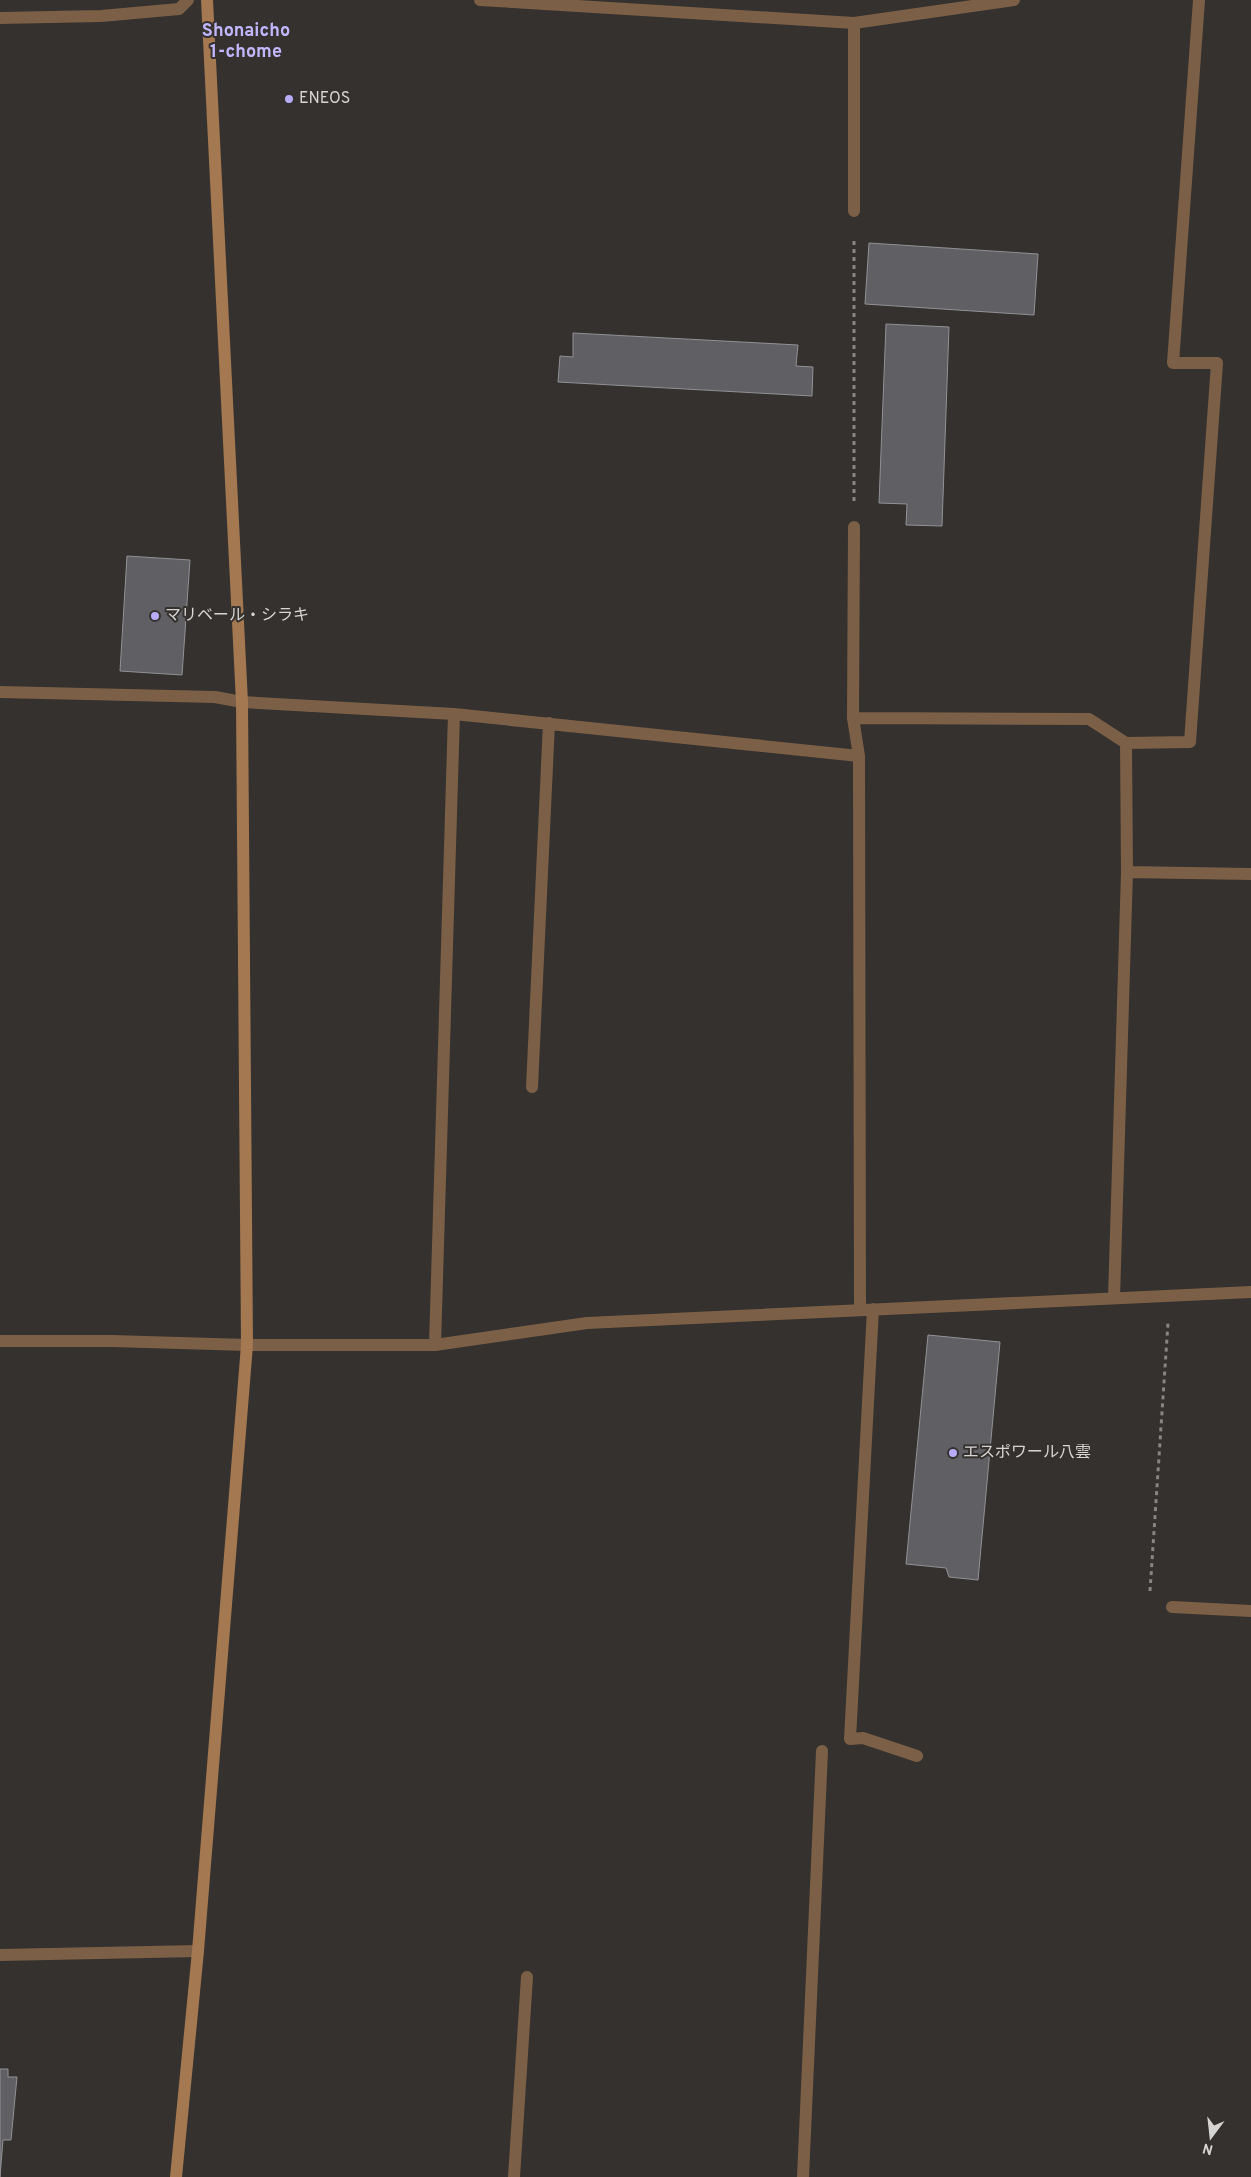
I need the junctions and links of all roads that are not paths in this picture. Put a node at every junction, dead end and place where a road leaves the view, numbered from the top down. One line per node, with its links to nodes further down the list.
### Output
1 (188, 0): 7 (street)
2 (207, 0): 12 (street)
3 (488, 0): 6 (street)
4 (1014, 0): 8 (street)
5 (1199, 0): 16 (street)
6 (644, 5): 8 (street)
7 (0, 18)
8 (854, 23): 9 (street)
9 (854, 211)
10 (854, 527): 14 (street)
11 (0, 692): 12 (street)
12 (242, 702): 13 (street); 25 (street)
13 (454, 714): 15 (street); 26 (street)
14 (854, 718): 16 (street); 17 (street)
15 (549, 723): 17 (street); 20 (street)
16 (1126, 744): 18 (street)
17 (859, 756): 23 (street)
18 (1127, 872): 19 (street); 22 (street)
19 (1251, 874)
20 (532, 1087)
21 (1251, 1292): 22 (street)
22 (1114, 1298): 23 (street)
23 (866, 1310): 26 (street); 30 (street)
24 (0, 1342): 25 (street)
25 (247, 1345): 26 (street); 31 (street)
26 (435, 1345)
27 (1172, 1607): 28 (street)
28 (1251, 1611)
29 (822, 1751): 36 (street)
30 (917, 1756)
31 (198, 1951): 32 (street); 34 (street)
32 (0, 1955)
33 (527, 1977): 35 (street)
34 (176, 2177)
35 (514, 2177)
36 (803, 2177)

